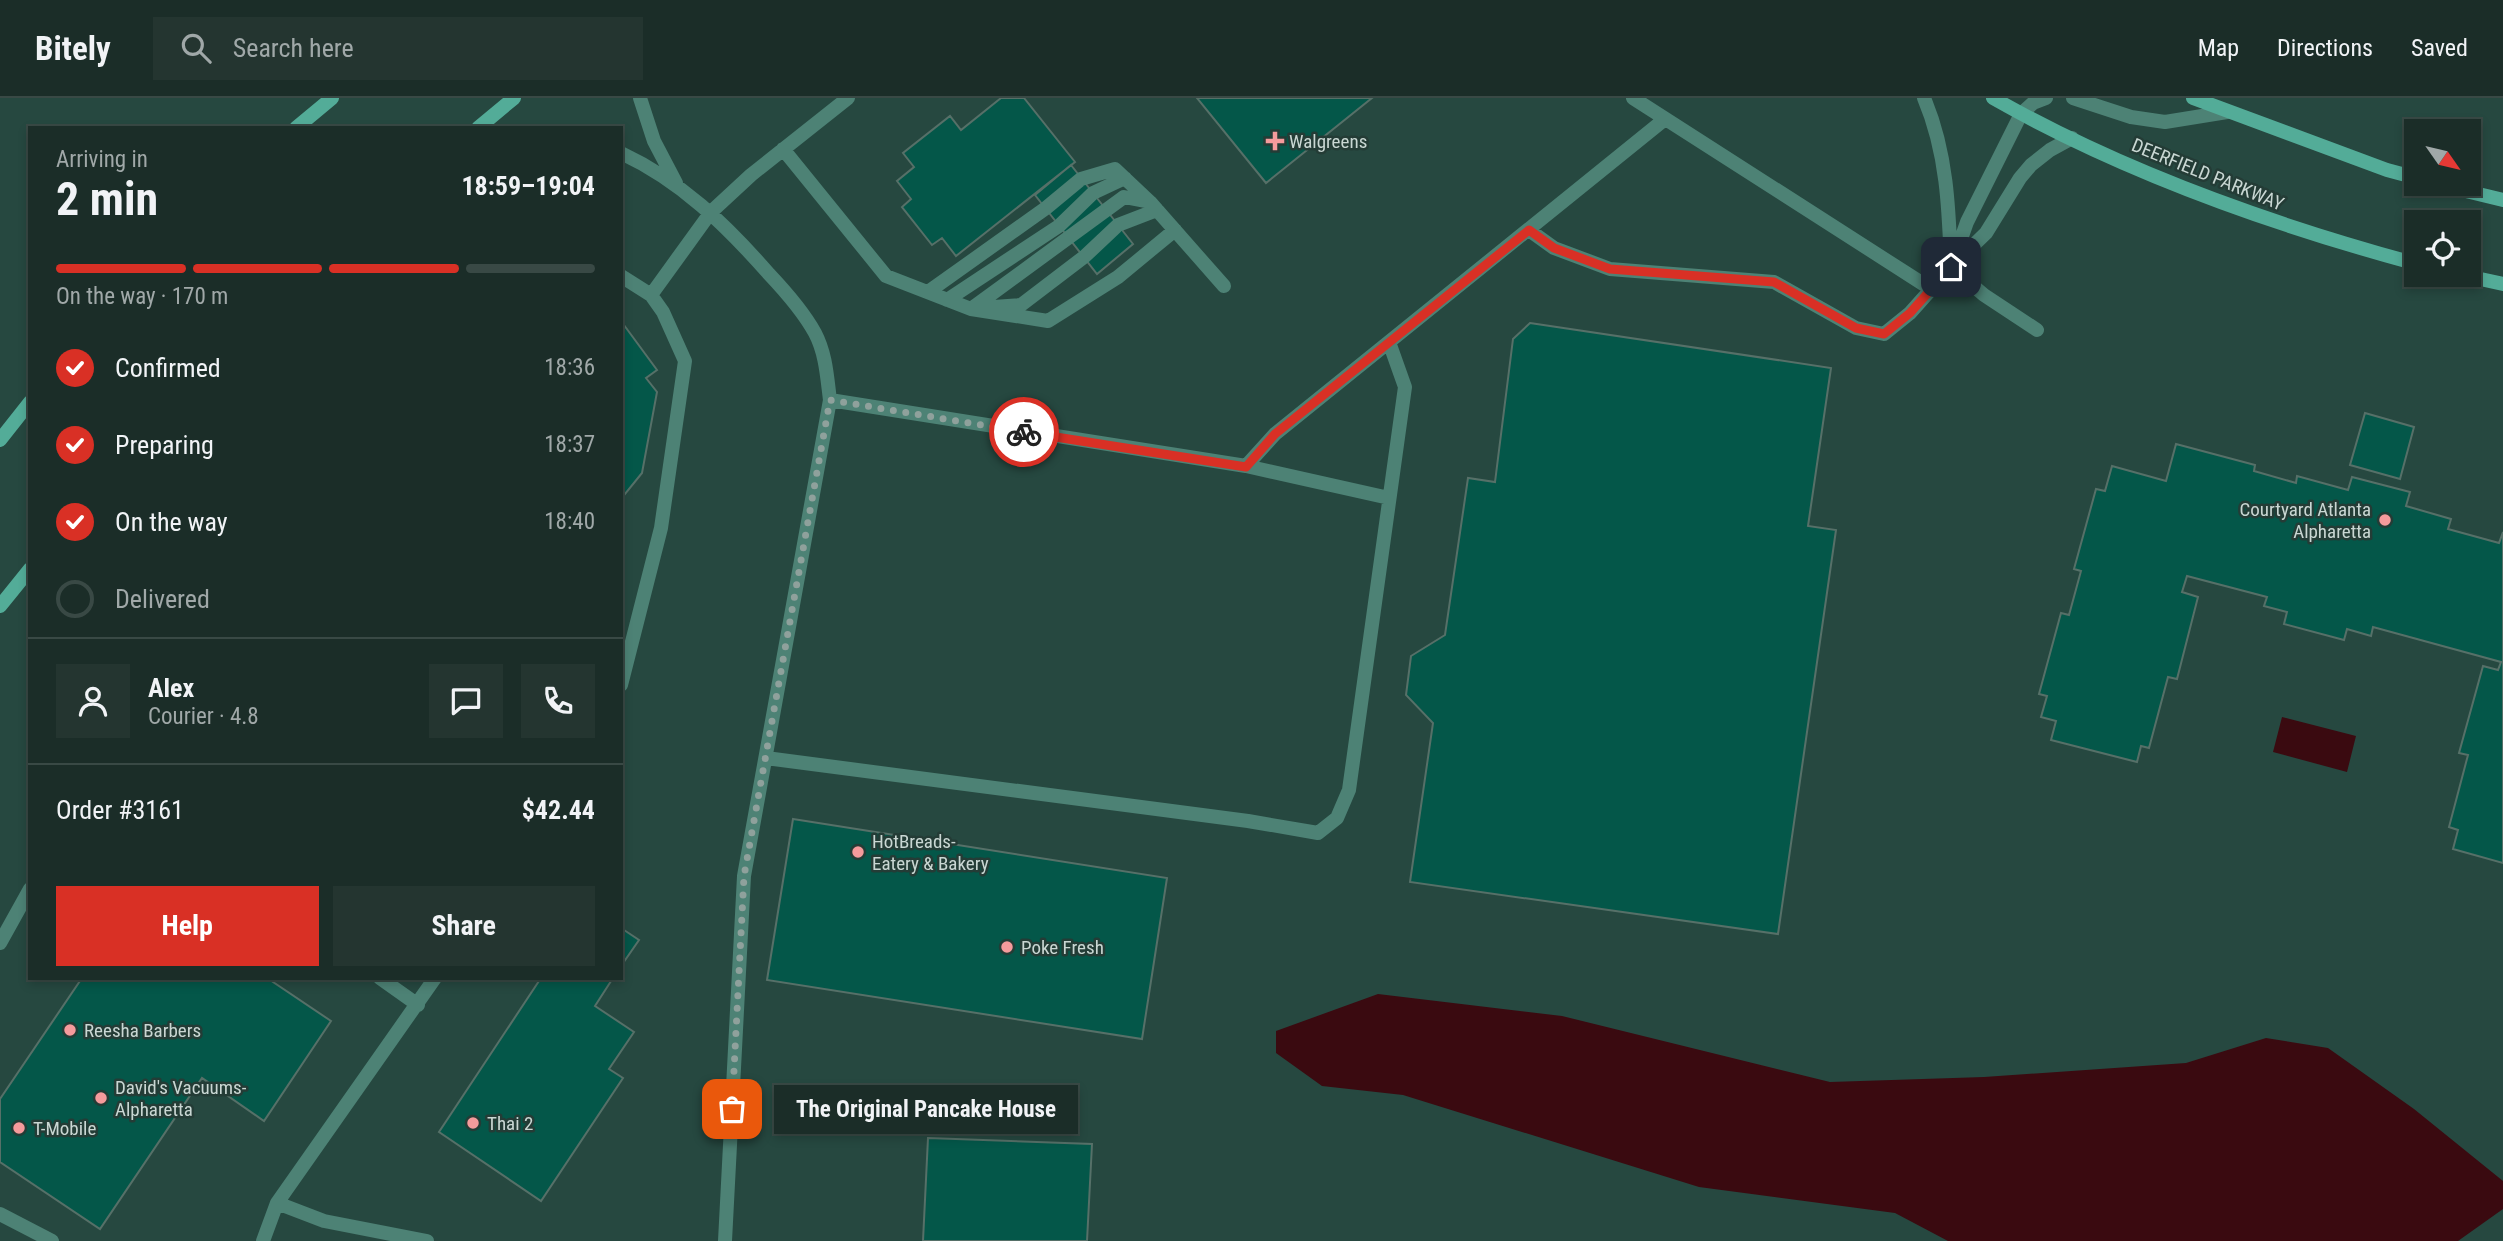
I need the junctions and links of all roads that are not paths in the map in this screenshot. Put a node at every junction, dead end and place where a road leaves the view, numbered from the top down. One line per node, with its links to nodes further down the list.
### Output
1 (332, 98): 14 (main road)
2 (514, 98): 15 (main road)
3 (640, 98): 21 (lane)
4 (848, 98): 17 (lane)
5 (1633, 98): 13 (lane)
6 (1924, 98): 29 (lane)
7 (1993, 98): 12 (main road, DEERFIELD PARKWAY)
8 (2046, 98): 12 (lane)
9 (2073, 98): 11 (lane)
10 (2193, 98): 11 (main road)
11 (2227, 112): 19 (main road)
12 (2021, 114): 16 (main road, DEERFIELD PARKWAY); 29 (lane)
13 (1665, 119): 27 (lane); 34 (lane)
14 (298, 126)
15 (480, 126)
16 (2072, 138): 28 (main road, DEERFIELD PARKWAY); 29 (lane)
17 (783, 149): 25 (lane); 35 (lane)
18 (623, 154): 21 (lane)
19 (2404, 175)
20 (1125, 178): 24 (lane); 35 (lane); 37 (lane)
21 (677, 185): 25 (lane)
22 (2482, 195): 23 (main road)
23 (2503, 200)
24 (1153, 206): 26 (lane); 38 (lane); 38 (lane)
25 (711, 212): 36 (lane); 41 (lane)
26 (1175, 230): 33 (lane); 38 (lane)
27 (1529, 230): 34 (lane); 40 (lane)
28 (2404, 260)
29 (1951, 267): 34 (lane); 39 (lane)
30 (623, 277): 36 (lane)
31 (2481, 279): 32 (main road)
32 (2503, 284)
33 (1224, 286)
34 (1931, 289)
35 (928, 292): 37 (lane)
36 (651, 295): 48 (lane)
37 (947, 300): 38 (lane)
38 (971, 309)
39 (2036, 330)
40 (1389, 342): 44 (lane); 45 (lane)
41 (830, 400): 44 (lane); 49 (lane)
42 (28, 405): 43 (main road)
43 (0, 440)
44 (1246, 467): 45 (lane)
45 (1389, 498): 49 (lane)
46 (28, 571): 47 (main road)
47 (0, 606)
48 (623, 682)
49 (766, 758): 60 (lane)
50 (28, 893): 51 (lane)
51 (0, 943)
52 (383, 980): 54 (lane)
53 (434, 980): 54 (lane)
54 (418, 1005): 55 (lane)
55 (277, 1203): 58 (lane); 59 (lane)
56 (0, 1214): 57 (lane)
57 (52, 1241)
58 (262, 1241)
59 (427, 1241)
60 (726, 1241)

